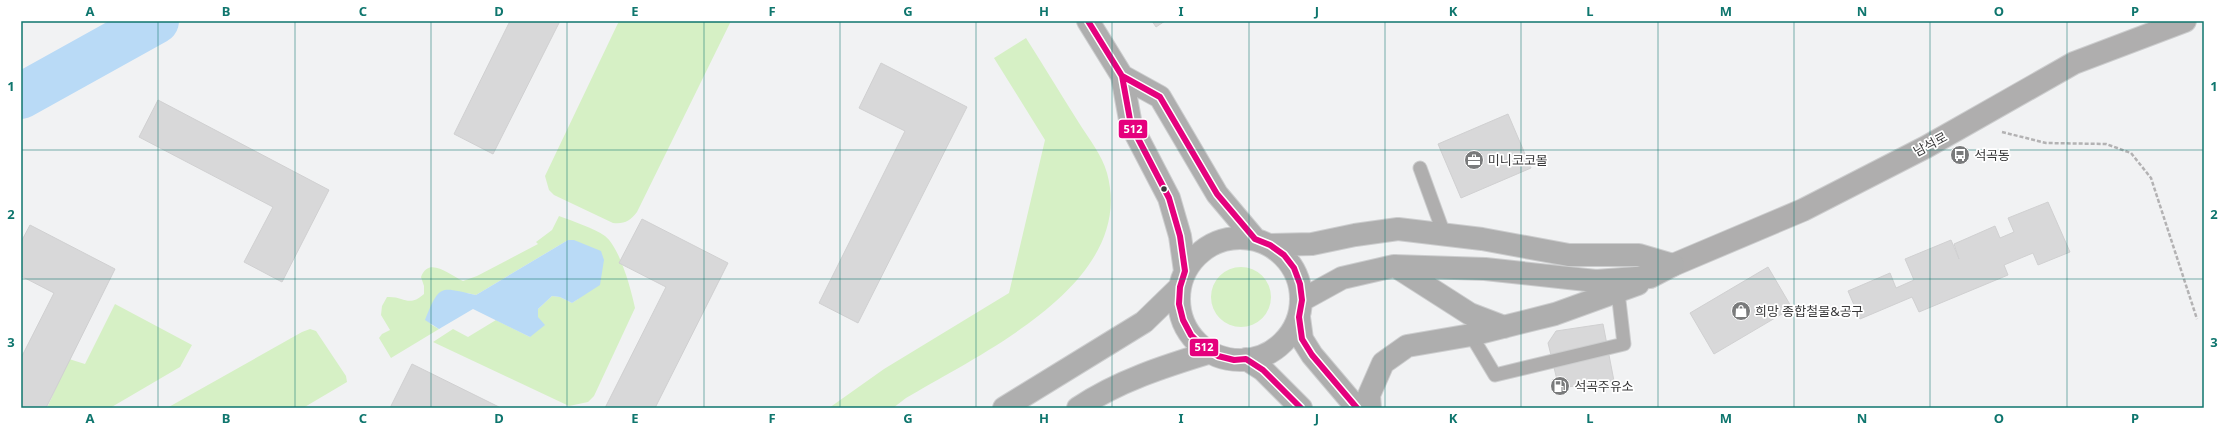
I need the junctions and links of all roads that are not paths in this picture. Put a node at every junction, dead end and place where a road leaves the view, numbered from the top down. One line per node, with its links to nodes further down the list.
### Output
1 (1088, 21): 3 (street)
2 (2185, 21): 7 (street, 남석로)
3 (1122, 76): 6 (street); 10 (street)
4 (1420, 168): 5 (lane)
5 (1444, 234): 6 (street); 7 (street)
6 (1263, 242): 10 (street); 12 (street)
7 (1673, 265): 9 (street)
8 (1394, 266): 9 (street); 12 (street); 13 (street)
9 (1650, 277): 11 (street)
10 (1183, 279): 15 (street); 17 (street)
11 (1618, 292): 13 (street); 14 (lane)
12 (1300, 308): 16 (street); 20 (street)
13 (1504, 327): 14 (street)
14 (1470, 335): 21 (street)
15 (1211, 352): 16 (street); 18 (street)
16 (1246, 359): 19 (street)
17 (1004, 408)
18 (1078, 408)
19 (1301, 408)
20 (1357, 408)
21 (1370, 408)

